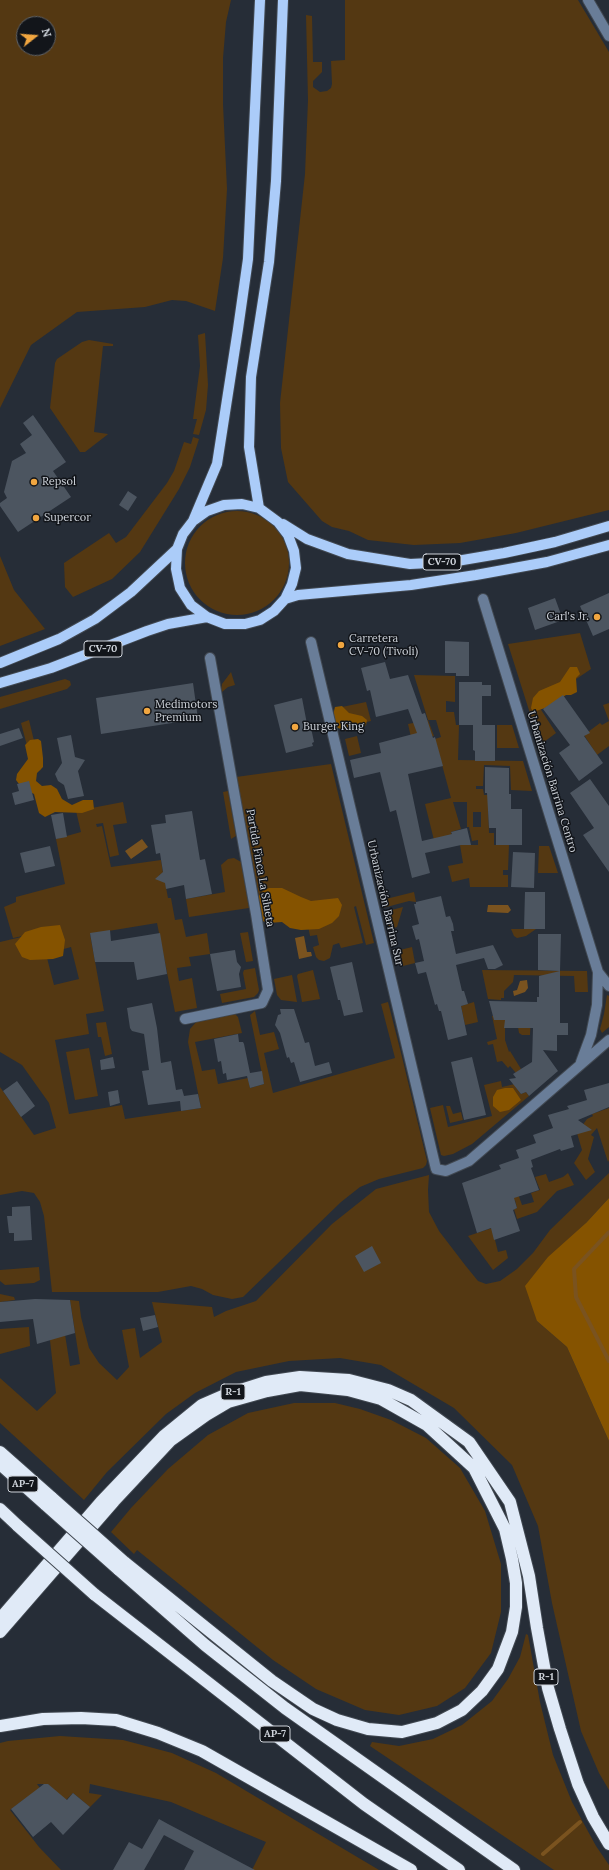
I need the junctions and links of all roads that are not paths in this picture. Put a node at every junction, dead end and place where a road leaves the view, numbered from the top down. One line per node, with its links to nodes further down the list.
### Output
1 (260, 0): 6 (main road)
2 (283, 0): 5 (main road)
3 (588, 0): 4 (street)
4 (609, 36)
5 (259, 508): 6 (main road, CV-70); 7 (main road, CV-70)
6 (193, 521): 10 (main road, CV-70)
7 (278, 522): 8 (main road, CV-70); 11 (main road, CV-70)
8 (609, 526)
9 (609, 545): 11 (main road, CV-70)
10 (177, 549): 13 (main road, CV-70); 16 (main road, CV-70)
11 (284, 599): 13 (main road, CV-70)
12 (483, 599): 18 (street, Urbanización Barrina Centro)
13 (206, 617): 17 (main road, CV-70)
14 (311, 642): 23 (street, Urbanización Barrina Sur)
15 (210, 658): 20 (street, Partida Finca La Silueta)
16 (0, 663)
17 (0, 683)
18 (598, 972): 19 (street, Urbanización Barrina Centro); 22 (street, Urbanización Barrina Centro)
19 (609, 986)
20 (185, 1019)
21 (609, 1040): 22 (street, Urbanización Barrina Centro)
22 (581, 1063): 23 (street, Urbanización Barrina Centro)
23 (436, 1169)
24 (0, 1452): 26 (highway)
25 (0, 1464): 26 (highway, AP-7)
26 (49, 1501): 28 (highway, AP-7, bridge)
27 (0, 1509): 34 (highway, AP-7, bridge)
28 (121, 1565): 30 (highway); 35 (highway, AP-7)
29 (0, 1619): 32 (highway, R-1)
30 (0, 1632)
31 (0, 1726): 33 (highway)
32 (609, 1844)
33 (411, 1870)
34 (459, 1870)
35 (514, 1870)

